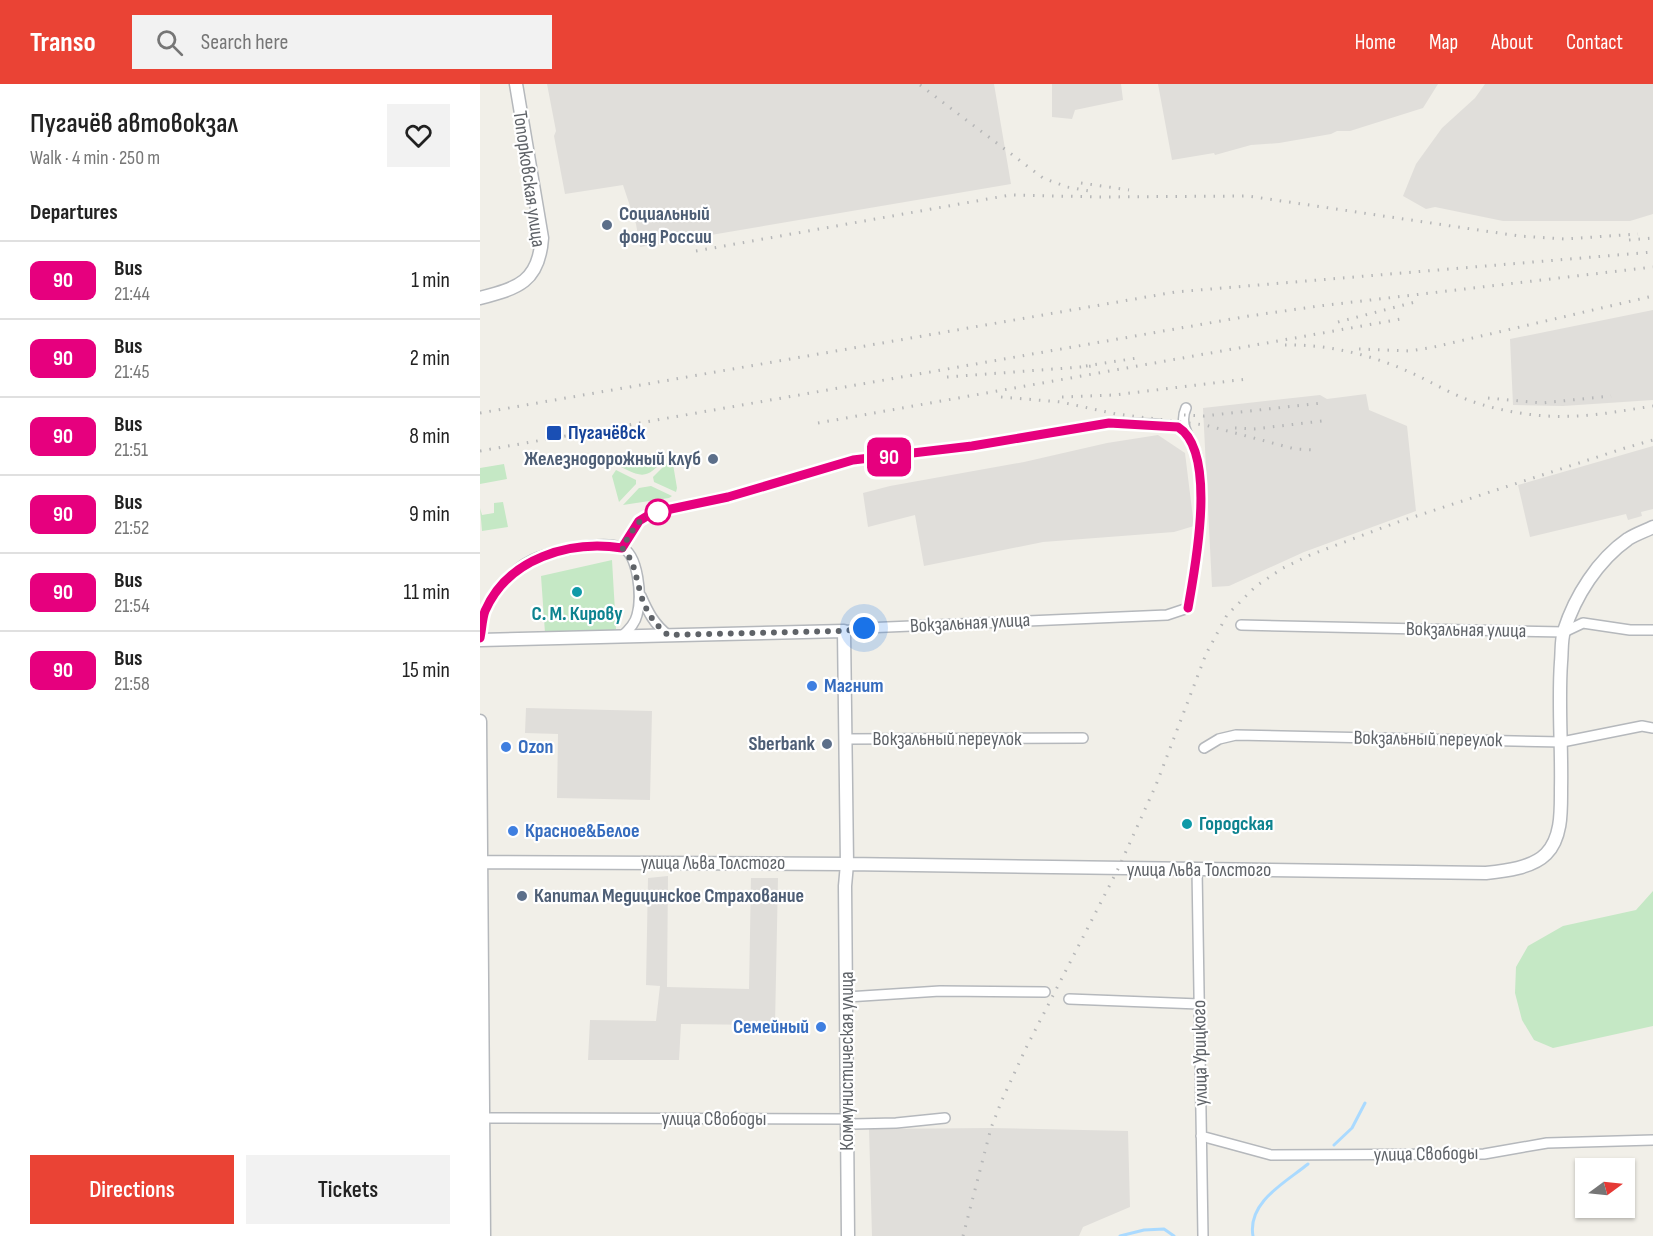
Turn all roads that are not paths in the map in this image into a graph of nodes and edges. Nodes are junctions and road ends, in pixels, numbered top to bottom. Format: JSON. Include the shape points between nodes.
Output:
{"nodes":[{"id":1,"x":516,"y":84,"type":"edge"},
{"id":2,"x":480,"y":298,"type":"edge"},
{"id":3,"x":1185,"y":408,"type":"dead end"},
{"id":4,"x":1185,"y":432,"type":"junction"},
{"id":5,"x":1653,"y":527,"type":"edge"},
{"id":6,"x":622,"y":548,"type":"junction"},
{"id":7,"x":640,"y":593,"type":"junction"},
{"id":8,"x":1241,"y":625,"type":"dead end"},
{"id":9,"x":1653,"y":630,"type":"edge"},
{"id":10,"x":844,"y":631,"type":"junction"},
{"id":11,"x":1564,"y":632,"type":"junction"},
{"id":12,"x":674,"y":635,"type":"junction"},
{"id":13,"x":622,"y":636,"type":"junction"},
{"id":14,"x":480,"y":639,"type":"edge"},
{"id":15,"x":480,"y":721,"type":"edge"},
{"id":16,"x":1653,"y":728,"type":"edge"},
{"id":17,"x":1083,"y":738,"type":"dead end"},
{"id":18,"x":846,"y":739,"type":"junction"},
{"id":19,"x":1562,"y":742,"type":"junction"},
{"id":20,"x":1204,"y":748,"type":"dead end"},
{"id":21,"x":480,"y":862,"type":"edge"},
{"id":22,"x":848,"y":864,"type":"junction"},
{"id":23,"x":1197,"y":869,"type":"junction"},
{"id":24,"x":1045,"y":992,"type":"dead end"},
{"id":25,"x":847,"y":997,"type":"junction"},
{"id":26,"x":1070,"y":999,"type":"dead end"},
{"id":27,"x":1199,"y":1004,"type":"junction"},
{"id":28,"x":482,"y":1118,"type":"edge"},
{"id":29,"x":945,"y":1118,"type":"dead end"},
{"id":30,"x":848,"y":1119,"type":"junction"},
{"id":31,"x":1201,"y":1136,"type":"junction"},
{"id":32,"x":1653,"y":1140,"type":"edge"},
{"id":33,"x":484,"y":1236,"type":"edge"},
{"id":34,"x":848,"y":1236,"type":"edge"},
{"id":35,"x":1203,"y":1236,"type":"edge"}],
"edges":[{"from":1,"to":2,"type":"street","name":"Топорковская улица","via":[[542,238],[541,253],[533,273],[524,281]]},
{"from":3,"to":4,"type":"street"},
{"from":4,"to":6,"type":"street","via":[[1178,427],[1154,424],[1109,423],[972,446],[853,460],[728,497],[652,513],[639,521]]},
{"from":4,"to":10,"type":"street","name":"Вокзальная улица","via":[[1198,461],[1201,519],[1188,608],[1167,615]]},
{"from":5,"to":11,"type":"street","name":"улица Льва Толстого","via":[[1629,538],[1611,554],[1581,591]]},
{"from":6,"to":7,"type":"street","via":[[630,555]]},
{"from":6,"to":14,"type":"street","via":[[585,546],[538,557],[516,570],[496,592],[485,612]]},
{"from":7,"to":12,"type":"street","via":[[657,627]]},
{"from":7,"to":13,"type":"street","via":[[637,616]]},
{"from":8,"to":11,"type":"street","name":"Вокзальная улица"},
{"from":9,"to":11,"type":"street","name":"Вокзальная улица","via":[[1583,623]]},
{"from":10,"to":12,"type":"street","name":"Вокзальная улица"},
{"from":10,"to":18,"type":"street"},
{"from":11,"to":19,"type":"street","name":"улица Льва Толстого","via":[[1560,680]]},
{"from":12,"to":13,"type":"street","name":"Вокзальная улица"},
{"from":13,"to":14,"type":"street","name":"Вокзальная улица"},
{"from":15,"to":21,"type":"street"},
{"from":16,"to":19,"type":"street","name":"Вокзальный переулок","via":[[1642,726]]},
{"from":17,"to":18,"type":"street","name":"Вокзальный переулок"},
{"from":18,"to":22,"type":"street","name":"Коммунистическая улица"},
{"from":19,"to":20,"type":"street","name":"Вокзальный переулок","via":[[1236,735]]},
{"from":19,"to":23,"type":"street","name":"улица Льва Толстого","via":[[1559,828],[1546,854],[1534,862],[1486,873]]},
{"from":21,"to":22,"type":"street","name":"улица Льва Толстого"},
{"from":21,"to":28,"type":"street"},
{"from":22,"to":23,"type":"street","name":"улица Льва Толстого"},
{"from":22,"to":25,"type":"street","name":"Коммунистическая улица"},
{"from":23,"to":27,"type":"street","name":"улица Урицкого"},
{"from":24,"to":25,"type":"street","via":[[940,991]]},
{"from":25,"to":30,"type":"street","name":"Коммунистическая улица"},
{"from":26,"to":27,"type":"street"},
{"from":27,"to":31,"type":"street","name":"улица Урицкого"},
{"from":28,"to":30,"type":"street","name":"улица Свободы"},
{"from":28,"to":33,"type":"street"},
{"from":29,"to":30,"type":"street","name":"улица Свободы","via":[[853,1124]]},
{"from":30,"to":34,"type":"street","name":"Коммунистическая улица"},
{"from":31,"to":32,"type":"street","name":"улица Свободы","via":[[1271,1155],[1484,1154],[1547,1143]]},
{"from":31,"to":35,"type":"street","name":"улица Урицкого"}]}
